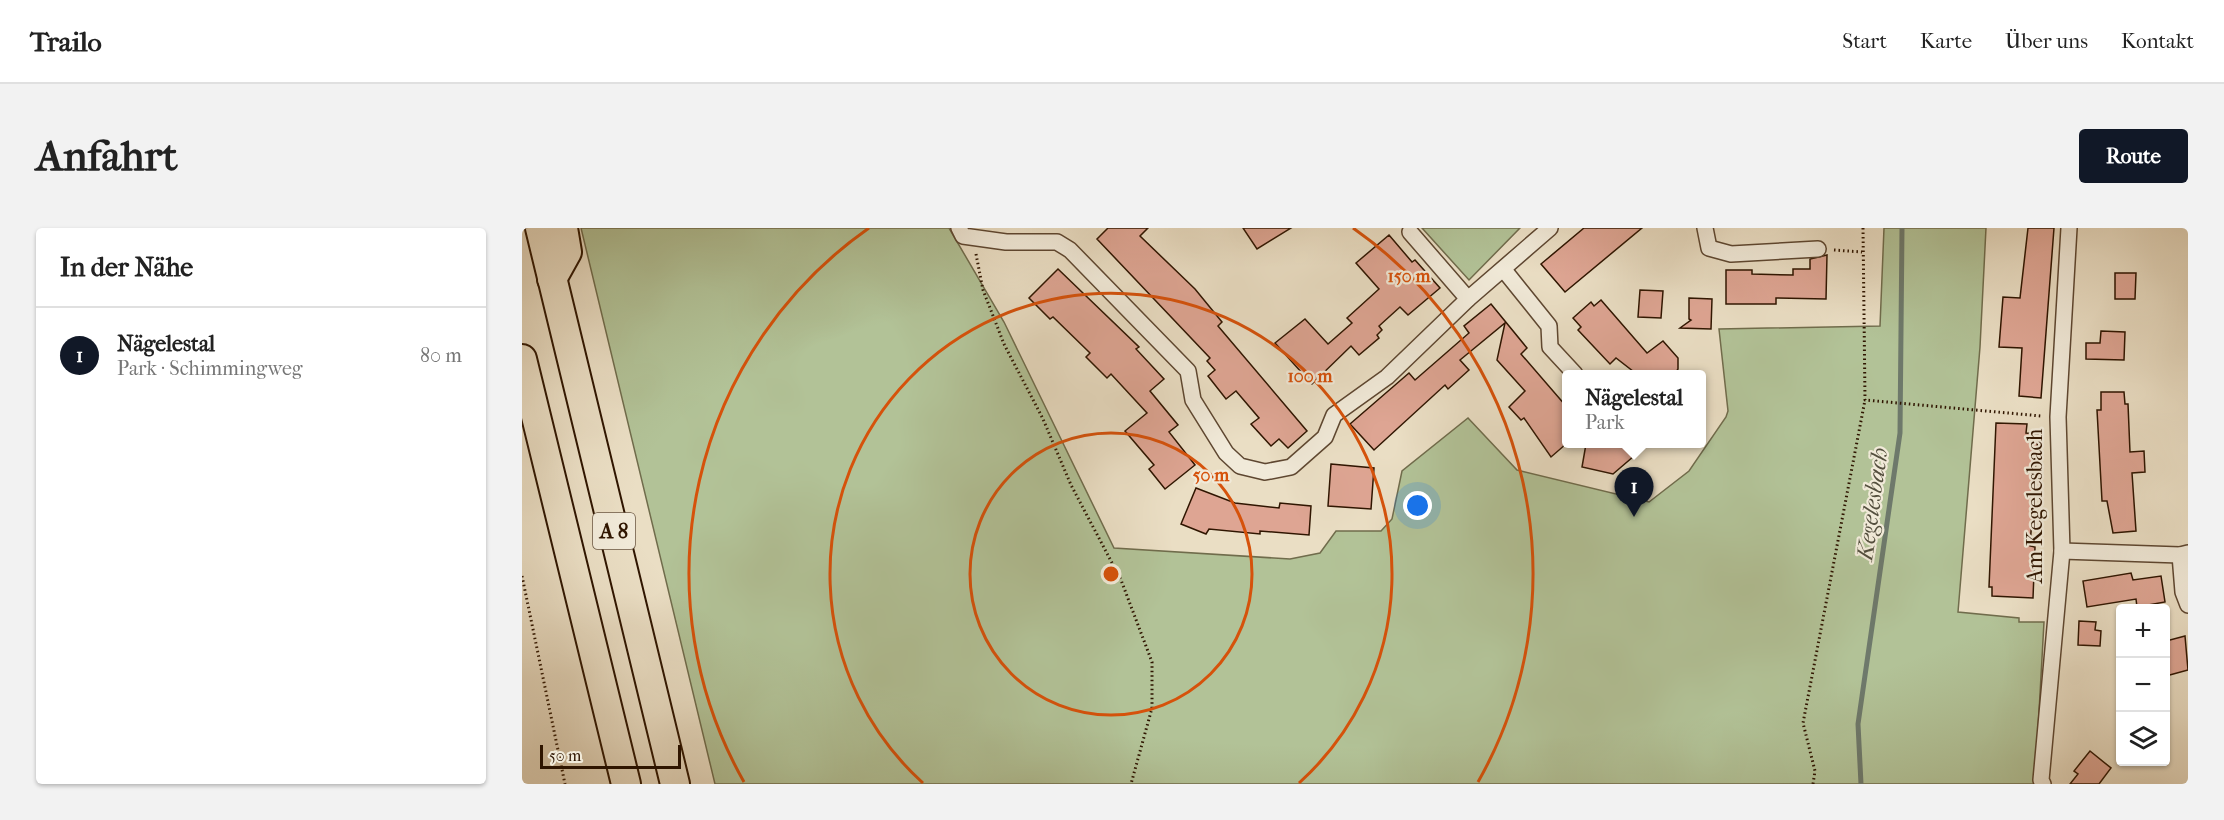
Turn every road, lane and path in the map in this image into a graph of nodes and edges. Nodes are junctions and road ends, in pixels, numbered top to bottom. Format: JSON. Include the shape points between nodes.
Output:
{"nodes":[{"id":1,"x":540,"y":228,"type":"edge"},
{"id":2,"x":563,"y":228,"type":"edge"},
{"id":3,"x":959,"y":228,"type":"edge"},
{"id":4,"x":1550,"y":228,"type":"edge"},
{"id":5,"x":1705,"y":228,"type":"edge"},
{"id":6,"x":1863,"y":228,"type":"edge"},
{"id":7,"x":2069,"y":228,"type":"edge"},
{"id":8,"x":1410,"y":232,"type":"dead end"},
{"id":9,"x":973,"y":235,"type":"junction"},
{"id":10,"x":1818,"y":249,"type":"joint"},
{"id":11,"x":1862,"y":252,"type":"junction"},
{"id":12,"x":1504,"y":270,"type":"junction"},
{"id":13,"x":552,"y":279,"type":"junction"},
{"id":14,"x":1468,"y":299,"type":"junction"},
{"id":15,"x":522,"y":359,"type":"edge"},
{"id":16,"x":1571,"y":370,"type":"edge"},
{"id":17,"x":1865,"y":400,"type":"junction"},
{"id":18,"x":2058,"y":417,"type":"junction"},
{"id":19,"x":2062,"y":551,"type":"junction"},
{"id":20,"x":2184,"y":554,"type":"edge"},
{"id":21,"x":522,"y":576,"type":"edge"},
{"id":22,"x":2188,"y":604,"type":"edge"},
{"id":23,"x":565,"y":784,"type":"edge"},
{"id":24,"x":626,"y":784,"type":"edge"},
{"id":25,"x":675,"y":784,"type":"edge"},
{"id":26,"x":1131,"y":784,"type":"edge"},
{"id":27,"x":1813,"y":784,"type":"edge"},
{"id":28,"x":2043,"y":784,"type":"edge"}],
"edges":[{"from":1,"to":13,"type":"highway","number":"A 8"},
{"from":2,"to":13,"type":"highway","via":[[567,252]]},
{"from":3,"to":9,"type":"street","via":[[963,236]]},
{"from":4,"to":12,"type":"street"},
{"from":5,"to":10,"type":"street","via":[[1709,248],[1731,254]]},
{"from":6,"to":11,"type":"path"},
{"from":7,"to":18,"type":"street","name":"Am Kegelesbach"},
{"from":8,"to":14,"type":"street"},
{"from":9,"to":14,"type":"street","via":[[1006,242],[1056,242],[1070,250],[1188,371],[1193,400],[1213,435],[1240,466],[1252,471],[1291,467],[1325,437],[1334,415],[1387,377]]},
{"from":9,"to":26,"type":"path","via":[[983,290],[1004,344],[1121,580],[1152,662],[1152,708]]},
{"from":10,"to":11,"type":"path"},
{"from":11,"to":17,"type":"path"},
{"from":12,"to":14,"type":"street"},
{"from":12,"to":16,"type":"street","via":[[1549,326],[1550,347]]},
{"from":13,"to":25,"type":"highway","number":"A 8"},
{"from":15,"to":24,"type":"highway","number":"A 8"},
{"from":17,"to":18,"type":"path"},
{"from":17,"to":27,"type":"path","via":[[1803,723],[1815,771]]},
{"from":18,"to":19,"type":"street","name":"Am Kegelesbach"},
{"from":19,"to":20,"type":"street"},
{"from":19,"to":28,"type":"street","name":"Am Kegelesbach"},
{"from":20,"to":22,"type":"street","via":[[2182,592]]},
{"from":21,"to":23,"type":"path"}]}
